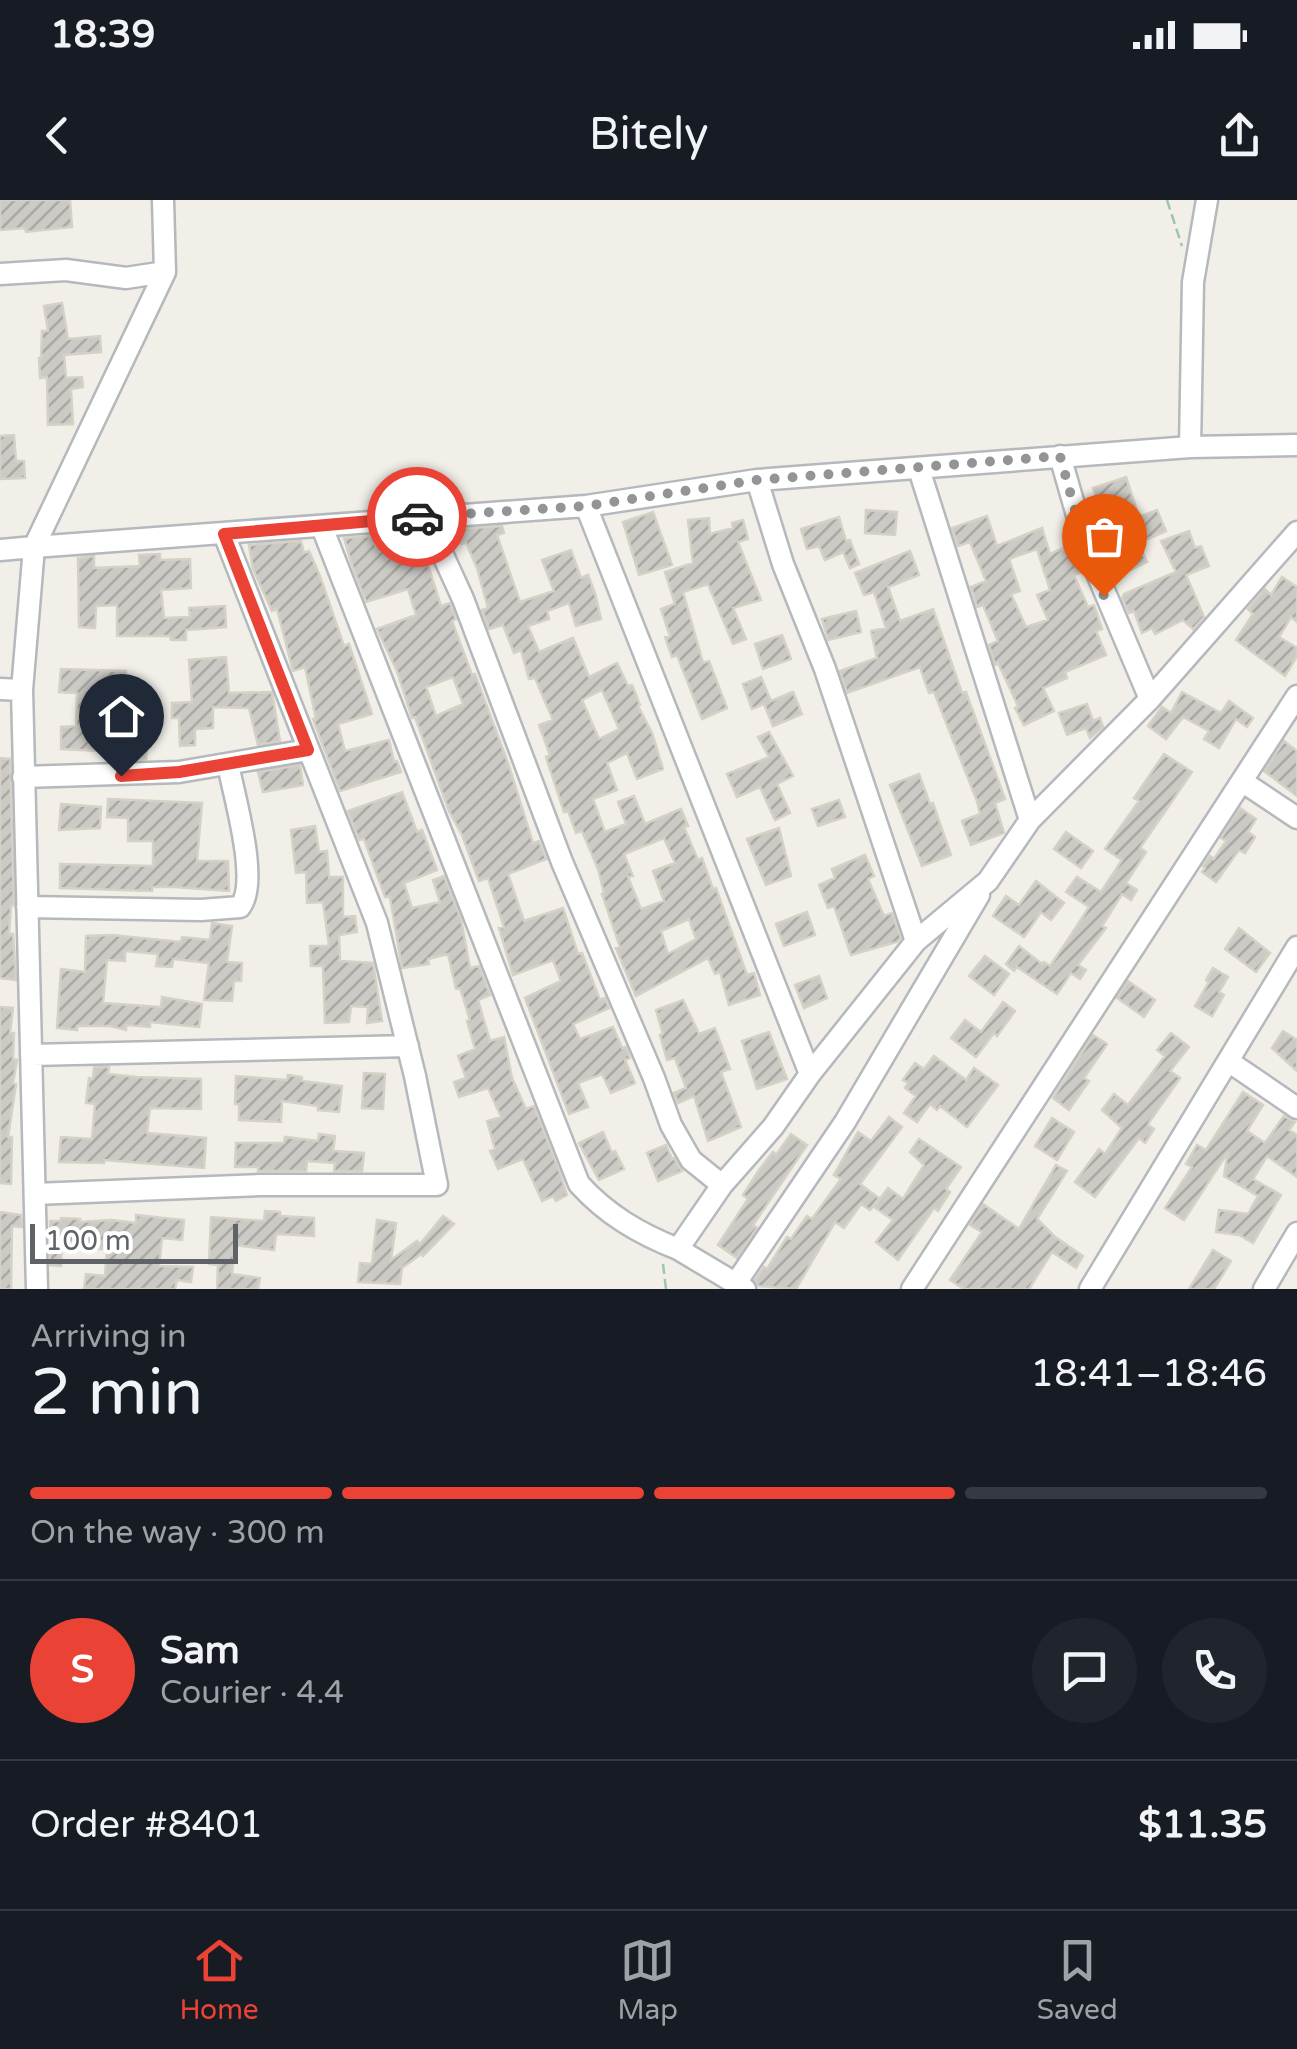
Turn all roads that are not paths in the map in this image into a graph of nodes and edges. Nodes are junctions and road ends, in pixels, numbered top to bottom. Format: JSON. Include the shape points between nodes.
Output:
{"nodes":[{"id":1,"x":163,"y":200,"type":"edge"},
{"id":2,"x":1208,"y":200,"type":"edge"},
{"id":3,"x":166,"y":272,"type":"junction"},
{"id":4,"x":0,"y":274,"type":"edge"},
{"id":5,"x":1297,"y":445,"type":"edge"},
{"id":6,"x":1190,"y":447,"type":"junction"},
{"id":7,"x":1060,"y":456,"type":"junction"},
{"id":8,"x":918,"y":469,"type":"junction"},
{"id":9,"x":757,"y":480,"type":"junction"},
{"id":10,"x":586,"y":506,"type":"junction"},
{"id":11,"x":425,"y":516,"type":"junction"},
{"id":12,"x":322,"y":528,"type":"junction"},
{"id":13,"x":1297,"y":532,"type":"edge"},
{"id":14,"x":224,"y":534,"type":"junction"},
{"id":15,"x":34,"y":547,"type":"junction"},
{"id":16,"x":0,"y":550,"type":"edge"},
{"id":17,"x":0,"y":689,"type":"edge"},
{"id":18,"x":22,"y":690,"type":"junction"},
{"id":19,"x":1297,"y":696,"type":"edge"},
{"id":20,"x":1150,"y":698,"type":"junction"},
{"id":21,"x":308,"y":750,"type":"junction"},
{"id":22,"x":228,"y":764,"type":"junction"},
{"id":23,"x":23,"y":777,"type":"junction"},
{"id":24,"x":1243,"y":782,"type":"junction"},
{"id":25,"x":1297,"y":818,"type":"edge"},
{"id":26,"x":1030,"y":820,"type":"junction"},
{"id":27,"x":988,"y":880,"type":"junction"},
{"id":28,"x":27,"y":907,"type":"junction"},
{"id":29,"x":916,"y":942,"type":"junction"},
{"id":30,"x":1297,"y":947,"type":"edge"},
{"id":31,"x":408,"y":1046,"type":"junction"},
{"id":32,"x":30,"y":1055,"type":"junction"},
{"id":33,"x":1228,"y":1061,"type":"junction"},
{"id":34,"x":810,"y":1074,"type":"junction"},
{"id":35,"x":1297,"y":1108,"type":"edge"},
{"id":36,"x":722,"y":1185,"type":"junction"},
{"id":37,"x":35,"y":1194,"type":"junction"},
{"id":38,"x":1296,"y":1238,"type":"edge"},
{"id":39,"x":670,"y":1246,"type":"junction"},
{"id":40,"x":740,"y":1286,"type":"edge"},
{"id":41,"x":37,"y":1289,"type":"edge"},
{"id":42,"x":912,"y":1289,"type":"edge"},
{"id":43,"x":1090,"y":1289,"type":"edge"},
{"id":44,"x":1264,"y":1289,"type":"edge"}],
"edges":[{"from":1,"to":3,"type":"street"},
{"from":2,"to":6,"type":"street","via":[[1194,282]]},
{"from":3,"to":4,"type":"street","via":[[126,278],[66,270]]},
{"from":3,"to":15,"type":"street"},
{"from":5,"to":6,"type":"street"},
{"from":6,"to":7,"type":"street"},
{"from":7,"to":8,"type":"street"},
{"from":7,"to":20,"type":"street","via":[[1086,550]]},
{"from":8,"to":9,"type":"street"},
{"from":8,"to":26,"type":"street"},
{"from":9,"to":10,"type":"street"},
{"from":9,"to":29,"type":"street"},
{"from":10,"to":11,"type":"street"},
{"from":10,"to":34,"type":"street"},
{"from":11,"to":12,"type":"street"},
{"from":11,"to":36,"type":"street","via":[[671,1125],[691,1160]]},
{"from":12,"to":14,"type":"street"},
{"from":12,"to":39,"type":"street","via":[[570,1164],[597,1204]]},
{"from":13,"to":20,"type":"street"},
{"from":14,"to":15,"type":"street"},
{"from":14,"to":21,"type":"street"},
{"from":15,"to":16,"type":"street"},
{"from":15,"to":18,"type":"street"},
{"from":17,"to":18,"type":"street"},
{"from":18,"to":23,"type":"street"},
{"from":19,"to":24,"type":"street"},
{"from":20,"to":26,"type":"street"},
{"from":21,"to":22,"type":"street"},
{"from":21,"to":31,"type":"street","via":[[377,924]]},
{"from":22,"to":23,"type":"street","via":[[121,776]]},
{"from":22,"to":28,"type":"street","via":[[249,868],[240,906]]},
{"from":23,"to":28,"type":"street"},
{"from":24,"to":25,"type":"street"},
{"from":24,"to":42,"type":"street"},
{"from":26,"to":27,"type":"street"},
{"from":27,"to":29,"type":"street"},
{"from":27,"to":40,"type":"street"},
{"from":28,"to":32,"type":"street"},
{"from":29,"to":34,"type":"street"},
{"from":30,"to":33,"type":"street"},
{"from":31,"to":32,"type":"street"},
{"from":31,"to":37,"type":"street","via":[[437,1185]]},
{"from":32,"to":37,"type":"street"},
{"from":33,"to":35,"type":"street"},
{"from":33,"to":43,"type":"street"},
{"from":34,"to":36,"type":"street"},
{"from":36,"to":39,"type":"street"},
{"from":37,"to":41,"type":"street"},
{"from":38,"to":44,"type":"street"},
{"from":39,"to":40,"type":"street"}]}
